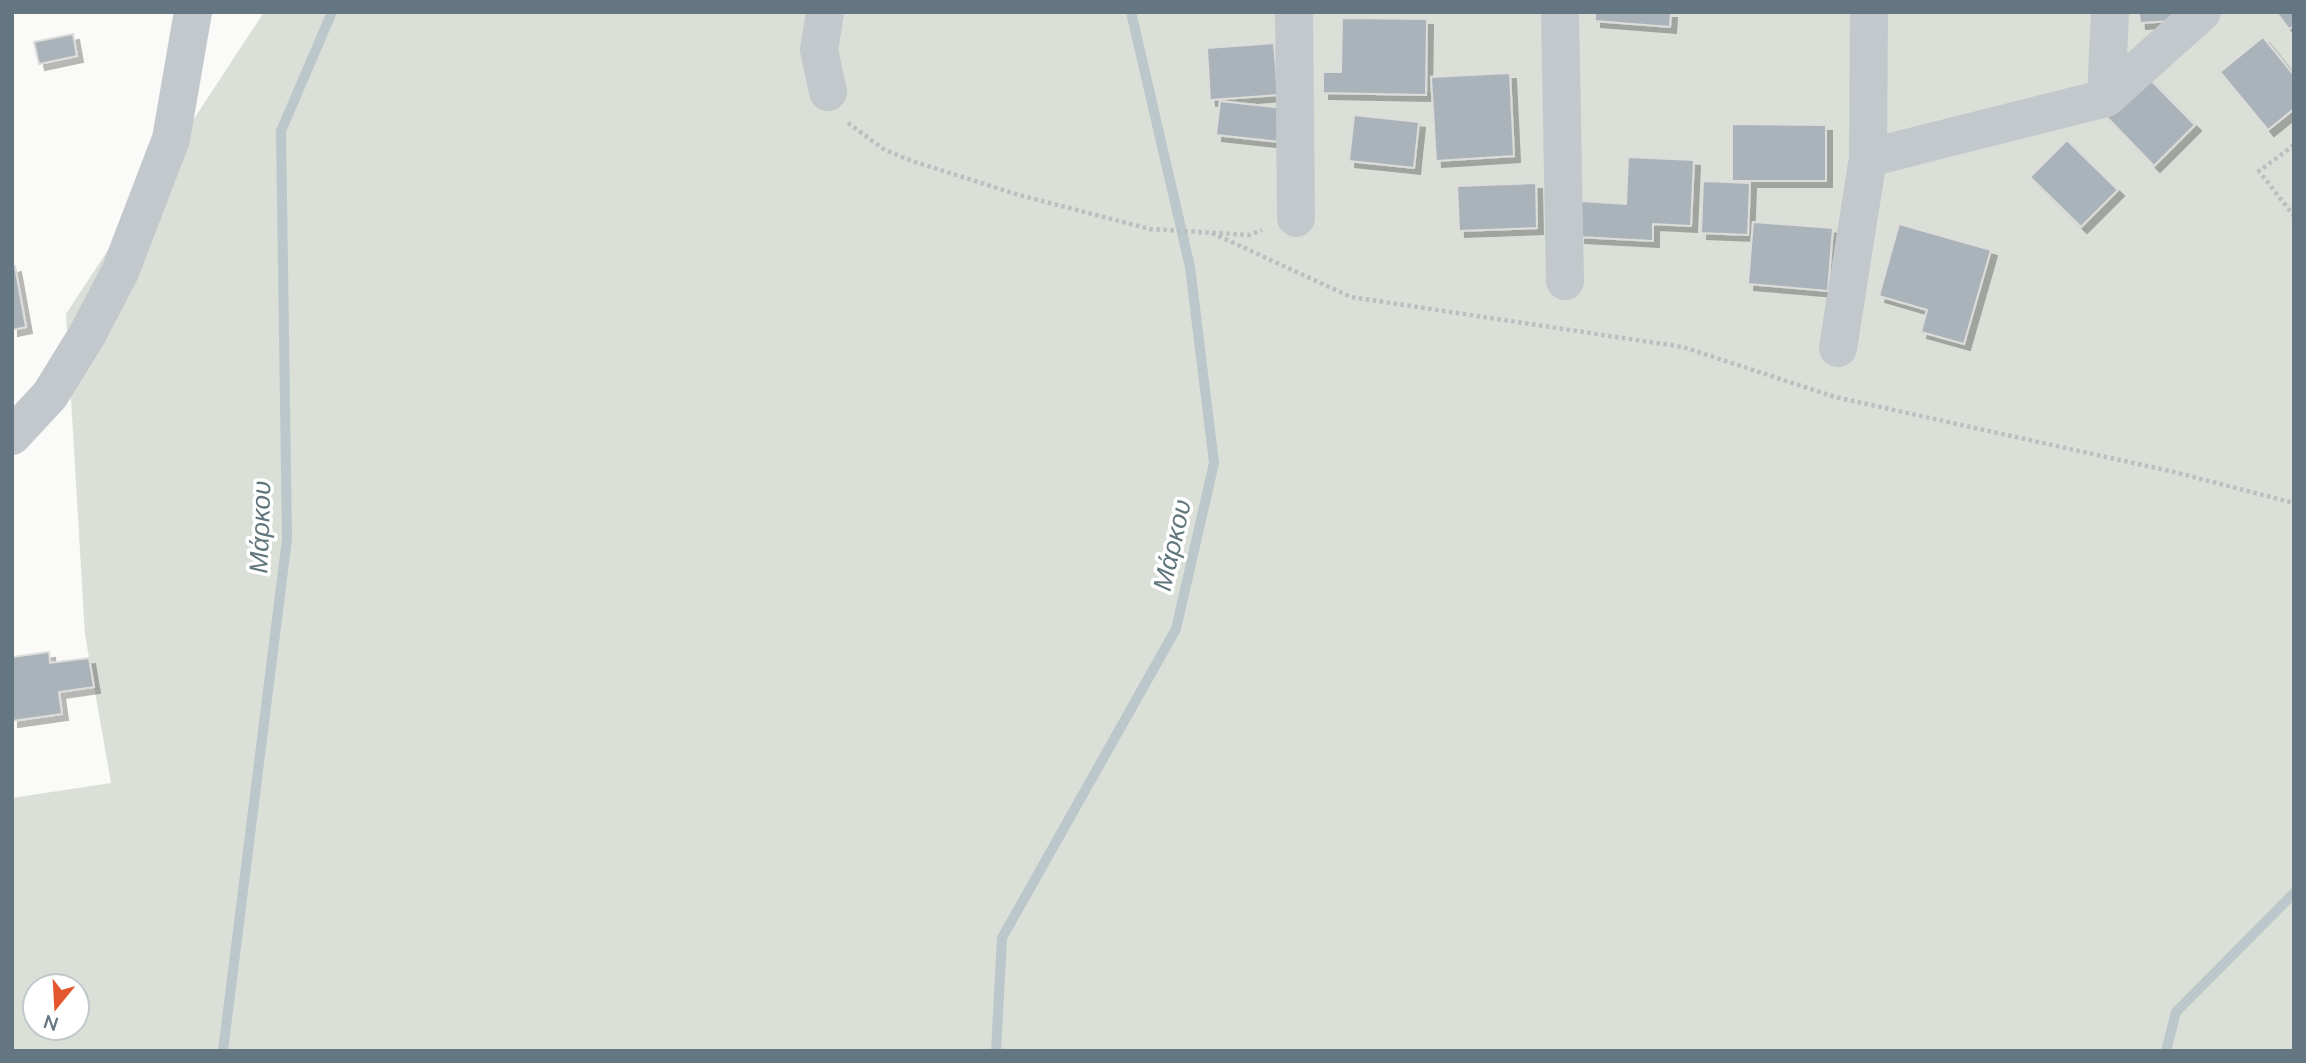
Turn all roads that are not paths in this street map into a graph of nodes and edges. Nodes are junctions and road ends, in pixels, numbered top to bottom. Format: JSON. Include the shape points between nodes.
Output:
{"nodes":[{"id":1,"x":193,"y":12,"type":"edge"},
{"id":2,"x":825,"y":12,"type":"edge"},
{"id":3,"x":1294,"y":12,"type":"edge"},
{"id":4,"x":1560,"y":12,"type":"edge"},
{"id":5,"x":1869,"y":12,"type":"edge"},
{"id":6,"x":2109,"y":12,"type":"edge"},
{"id":7,"x":2202,"y":12,"type":"edge"},
{"id":8,"x":828,"y":92,"type":"road end"},
{"id":9,"x":2106,"y":98,"type":"junction"},
{"id":10,"x":1868,"y":158,"type":"junction"},
{"id":11,"x":1296,"y":218,"type":"road end"},
{"id":12,"x":1565,"y":281,"type":"dead end"},
{"id":13,"x":1838,"y":348,"type":"dead end"},
{"id":14,"x":12,"y":436,"type":"edge"}],
"edges":[{"from":1,"to":14,"type":"street","via":[[171,139],[120,272],[50,395]]},
{"from":2,"to":8,"type":"street","via":[[819,50]]},
{"from":3,"to":11,"type":"street"},
{"from":4,"to":12,"type":"street"},
{"from":5,"to":10,"type":"street"},
{"from":6,"to":9,"type":"street"},
{"from":7,"to":9,"type":"street"},
{"from":9,"to":10,"type":"street"},
{"from":10,"to":13,"type":"street"}]}
